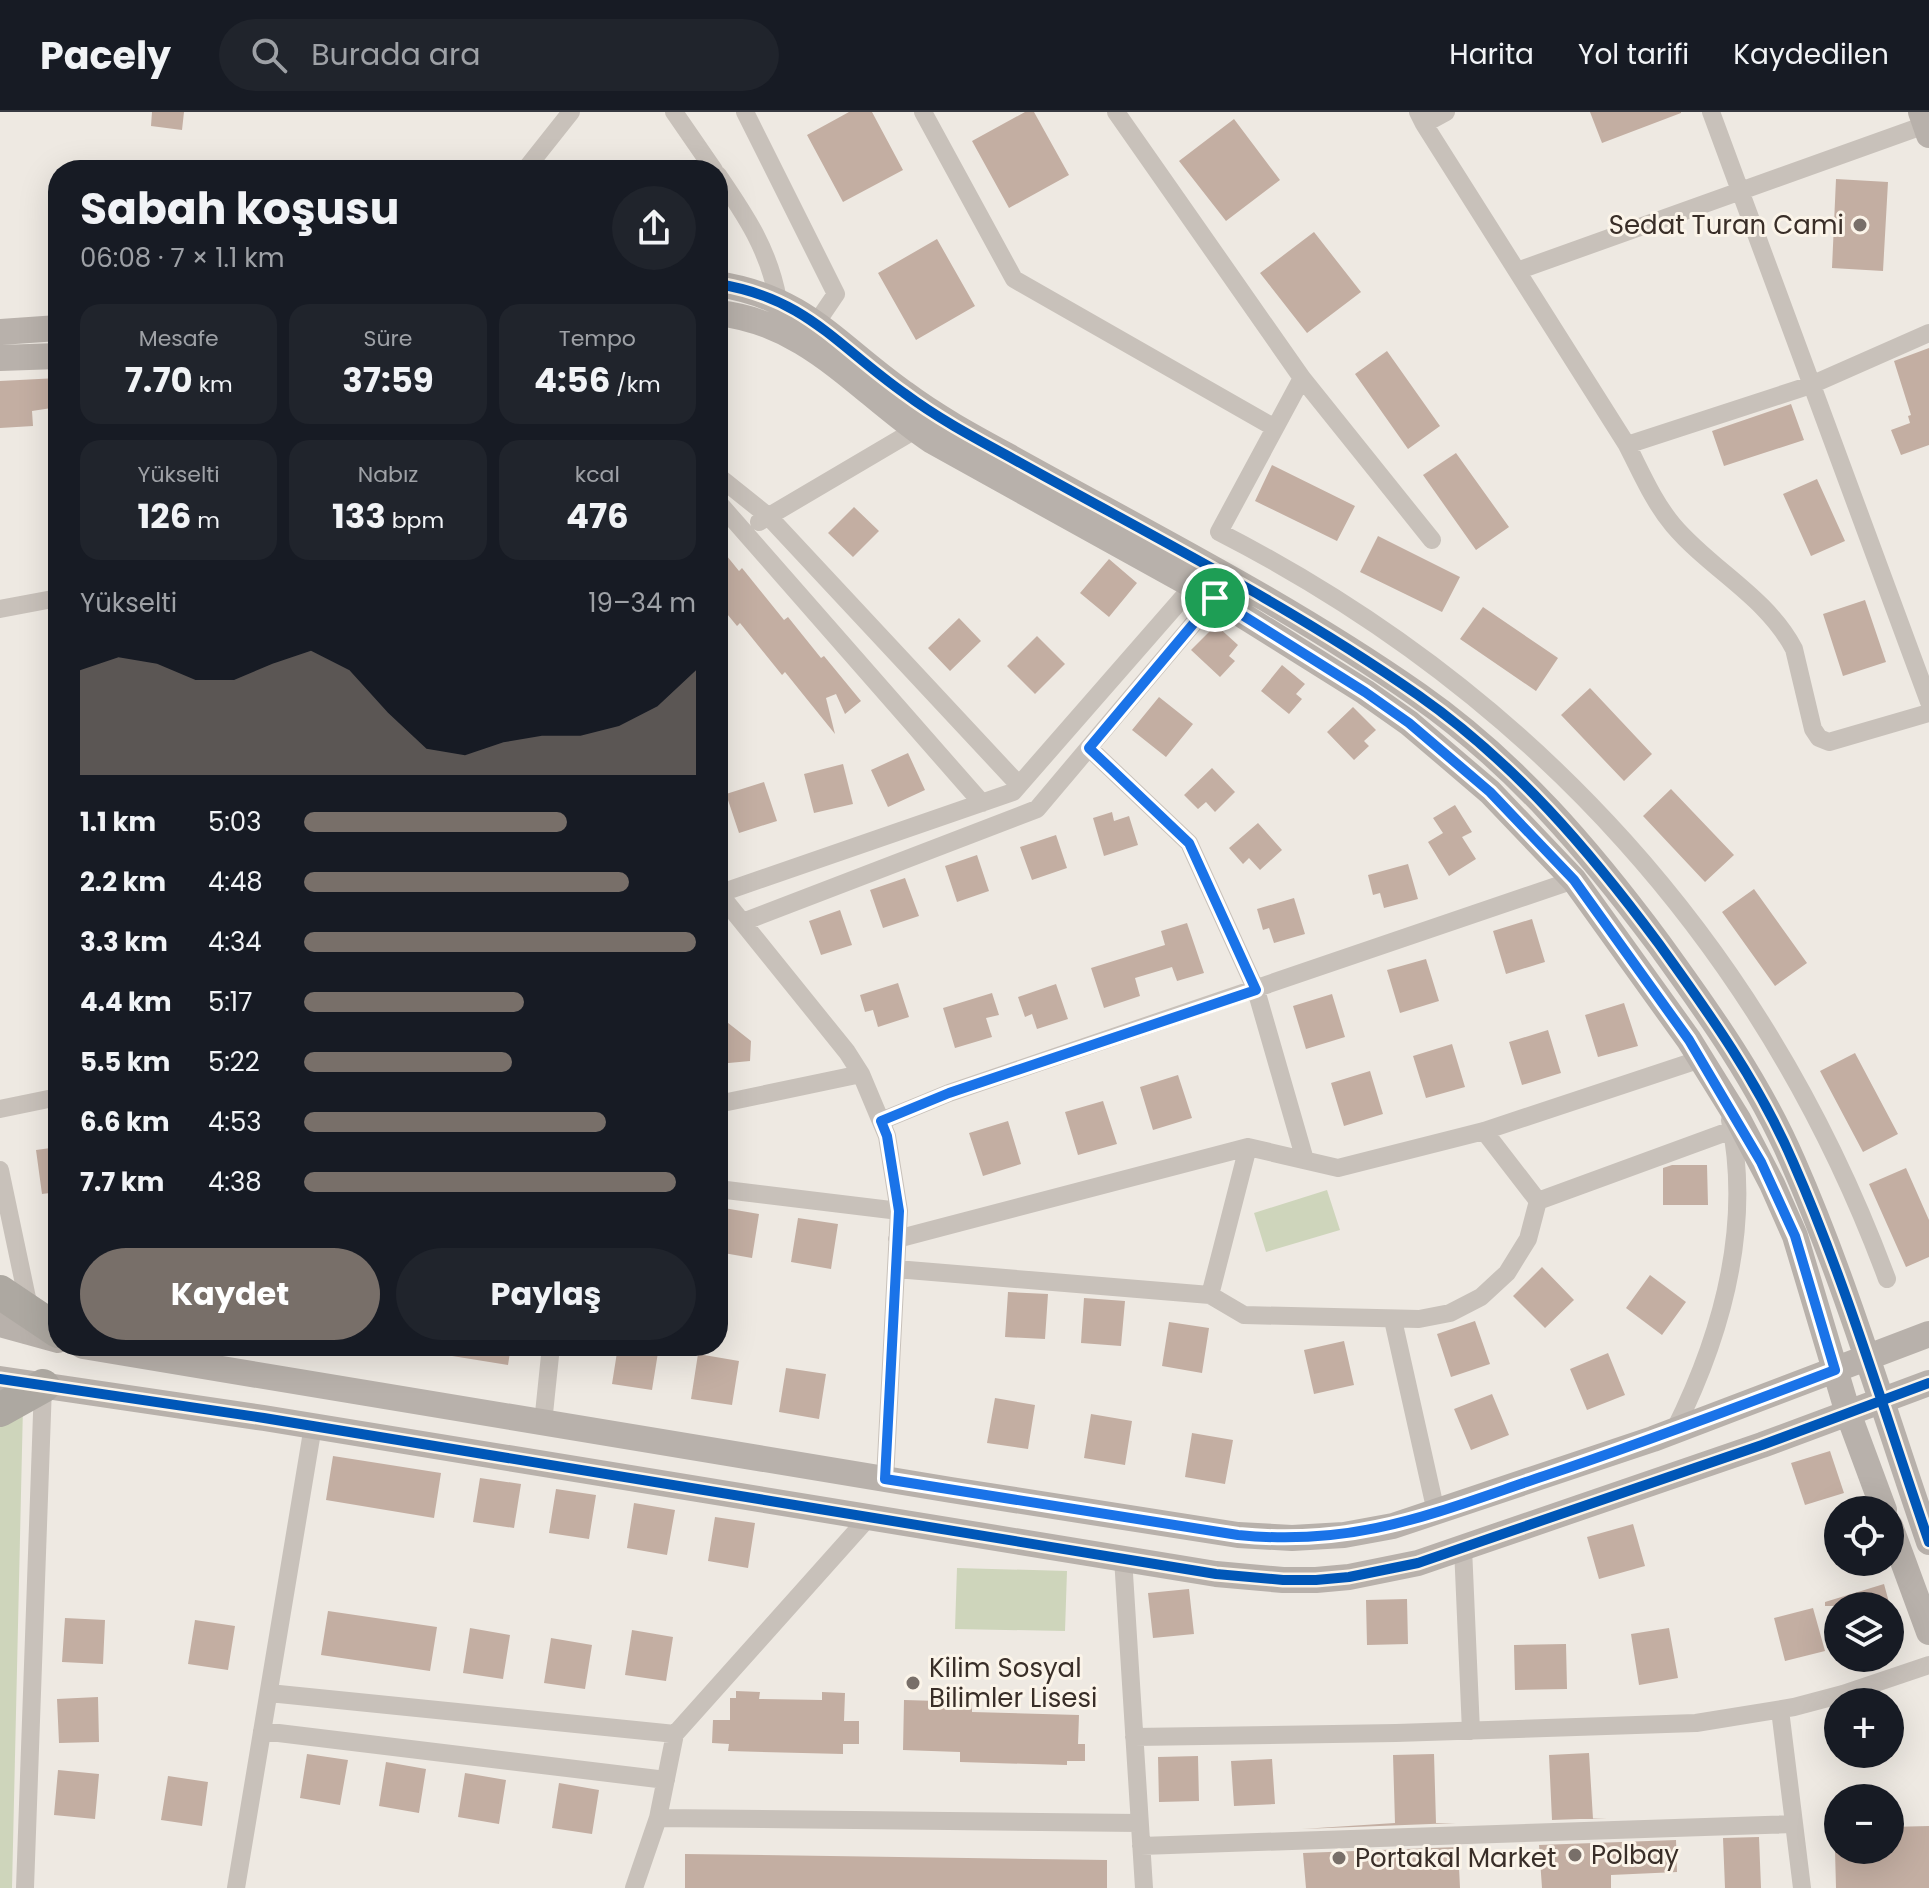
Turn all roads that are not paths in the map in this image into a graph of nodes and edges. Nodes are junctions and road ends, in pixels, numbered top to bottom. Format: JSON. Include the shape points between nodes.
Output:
{"nodes":[{"id":1,"x":571,"y":112,"type":"edge"},
{"id":2,"x":674,"y":112,"type":"edge"},
{"id":3,"x":745,"y":112,"type":"edge"},
{"id":4,"x":923,"y":112,"type":"edge"},
{"id":5,"x":1116,"y":112,"type":"edge"},
{"id":6,"x":1446,"y":112,"type":"edge"},
{"id":7,"x":1711,"y":112,"type":"edge"},
{"id":8,"x":1421,"y":118,"type":"edge"},
{"id":9,"x":1925,"y":124,"type":"edge"},
{"id":10,"x":533,"y":160,"type":"edge"},
{"id":11,"x":707,"y":160,"type":"edge"},
{"id":12,"x":728,"y":189,"type":"edge"},
{"id":13,"x":1739,"y":190,"type":"junction"},
{"id":14,"x":1517,"y":271,"type":"junction"},
{"id":15,"x":728,"y":287,"type":"edge"},
{"id":16,"x":778,"y":300,"type":"junction"},
{"id":17,"x":728,"y":315,"type":"edge"},
{"id":18,"x":817,"y":322,"type":"junction"},
{"id":19,"x":48,"y":329,"type":"edge"},
{"id":20,"x":0,"y":332,"type":"edge"},
{"id":21,"x":1929,"y":333,"type":"edge"},
{"id":22,"x":48,"y":356,"type":"edge"},
{"id":23,"x":0,"y":358,"type":"edge"},
{"id":24,"x":1302,"y":378,"type":"junction"},
{"id":25,"x":1811,"y":385,"type":"junction"},
{"id":26,"x":1275,"y":428,"type":"junction"},
{"id":27,"x":915,"y":430,"type":"junction"},
{"id":28,"x":1627,"y":445,"type":"junction"},
{"id":29,"x":728,"y":484,"type":"edge"},
{"id":30,"x":728,"y":514,"type":"edge"},
{"id":31,"x":768,"y":516,"type":"junction"},
{"id":32,"x":743,"y":531,"type":"junction"},
{"id":33,"x":1219,"y":532,"type":"junction"},
{"id":34,"x":1432,"y":540,"type":"dead end"},
{"id":35,"x":1202,"y":582,"type":"junction"},
{"id":36,"x":48,"y":600,"type":"edge"},
{"id":37,"x":0,"y":609,"type":"edge"},
{"id":38,"x":1929,"y":702,"type":"edge"},
{"id":39,"x":1929,"y":713,"type":"edge"},
{"id":40,"x":1089,"y":748,"type":"junction"},
{"id":41,"x":1019,"y":785,"type":"junction"},
{"id":42,"x":982,"y":803,"type":"junction"},
{"id":43,"x":1574,"y":880,"type":"junction"},
{"id":44,"x":728,"y":890,"type":"edge"},
{"id":45,"x":728,"y":905,"type":"edge"},
{"id":46,"x":743,"y":922,"type":"junction"},
{"id":47,"x":1256,"y":990,"type":"junction"},
{"id":48,"x":1701,"y":1059,"type":"junction"},
{"id":49,"x":861,"y":1074,"type":"junction"},
{"id":50,"x":48,"y":1099,"type":"edge"},
{"id":51,"x":1726,"y":1099,"type":"junction"},
{"id":52,"x":728,"y":1102,"type":"edge"},
{"id":53,"x":0,"y":1109,"type":"edge"},
{"id":54,"x":881,"y":1121,"type":"junction"},
{"id":55,"x":1732,"y":1130,"type":"junction"},
{"id":56,"x":1484,"y":1131,"type":"junction"},
{"id":57,"x":1248,"y":1147,"type":"junction"},
{"id":58,"x":1305,"y":1160,"type":"junction"},
{"id":59,"x":0,"y":1170,"type":"edge"},
{"id":60,"x":728,"y":1190,"type":"edge"},
{"id":61,"x":1538,"y":1201,"type":"junction"},
{"id":62,"x":899,"y":1211,"type":"junction"},
{"id":63,"x":897,"y":1239,"type":"junction"},
{"id":64,"x":896,"y":1269,"type":"junction"},
{"id":65,"x":1887,"y":1279,"type":"dead end"},
{"id":66,"x":0,"y":1292,"type":"edge"},
{"id":67,"x":1210,"y":1295,"type":"junction"},
{"id":68,"x":1393,"y":1320,"type":"junction"},
{"id":69,"x":29,"y":1322,"type":"edge"},
{"id":70,"x":48,"y":1334,"type":"edge"},
{"id":71,"x":1929,"y":1334,"type":"edge"},
{"id":72,"x":143,"y":1356,"type":"edge"},
{"id":73,"x":550,"y":1356,"type":"edge"},
{"id":74,"x":1867,"y":1358,"type":"junction"},
{"id":75,"x":1835,"y":1370,"type":"junction"},
{"id":76,"x":0,"y":1379,"type":"edge"},
{"id":77,"x":1929,"y":1383,"type":"edge"},
{"id":78,"x":43,"y":1386,"type":"junction"},
{"id":79,"x":1881,"y":1401,"type":"junction"},
{"id":80,"x":0,"y":1410,"type":"edge"},
{"id":81,"x":1848,"y":1413,"type":"junction"},
{"id":82,"x":543,"y":1423,"type":"junction"},
{"id":83,"x":313,"y":1426,"type":"junction"},
{"id":84,"x":1674,"y":1431,"type":"junction"},
{"id":85,"x":885,"y":1479,"type":"junction"},
{"id":86,"x":1879,"y":1496,"type":"edge"},
{"id":87,"x":1436,"y":1512,"type":"junction"},
{"id":88,"x":869,"y":1517,"type":"junction"},
{"id":89,"x":1929,"y":1542,"type":"edge"},
{"id":90,"x":1463,"y":1548,"type":"junction"},
{"id":91,"x":1123,"y":1558,"type":"junction"},
{"id":92,"x":1904,"y":1564,"type":"edge"},
{"id":93,"x":1929,"y":1632,"type":"edge"},
{"id":94,"x":1929,"y":1665,"type":"edge"},
{"id":95,"x":269,"y":1693,"type":"junction"},
{"id":96,"x":1780,"y":1710,"type":"junction"},
{"id":97,"x":262,"y":1731,"type":"junction"},
{"id":98,"x":1471,"y":1731,"type":"junction"},
{"id":99,"x":675,"y":1734,"type":"junction"},
{"id":100,"x":1134,"y":1737,"type":"junction"},
{"id":101,"x":666,"y":1780,"type":"junction"},
{"id":102,"x":658,"y":1818,"type":"junction"},
{"id":103,"x":1139,"y":1823,"type":"junction"},
{"id":104,"x":1794,"y":1824,"type":"junction"},
{"id":105,"x":1141,"y":1846,"type":"junction"},
{"id":106,"x":25,"y":1888,"type":"edge"},
{"id":107,"x":236,"y":1888,"type":"edge"},
{"id":108,"x":634,"y":1888,"type":"edge"},
{"id":109,"x":1144,"y":1888,"type":"edge"},
{"id":110,"x":1802,"y":1888,"type":"edge"}],
"edges":[{"from":1,"to":10,"type":"street"},
{"from":2,"to":11,"type":"street"},
{"from":3,"to":18,"type":"street","via":[[836,294]]},
{"from":4,"to":26,"type":"street","via":[[1014,279]]},
{"from":5,"to":24,"type":"street"},
{"from":6,"to":8,"type":"street"},
{"from":7,"to":13,"type":"street"},
{"from":8,"to":14,"type":"street"},
{"from":9,"to":13,"type":"street"},
{"from":12,"to":16,"type":"street","via":[[763,246]]},
{"from":13,"to":14,"type":"street"},
{"from":13,"to":25,"type":"street"},
{"from":14,"to":28,"type":"street"},
{"from":15,"to":16,"type":"street"},
{"from":16,"to":18,"type":"street"},
{"from":17,"to":27,"type":"street","via":[[756,319],[800,340]]},
{"from":18,"to":35,"type":"street","via":[[939,417]]},
{"from":19,"to":20,"type":"street"},
{"from":21,"to":25,"type":"street"},
{"from":22,"to":23,"type":"street"},
{"from":24,"to":26,"type":"street"},
{"from":24,"to":34,"type":"street"},
{"from":25,"to":28,"type":"street"},
{"from":25,"to":38,"type":"street"},
{"from":26,"to":33,"type":"street"},
{"from":27,"to":31,"type":"street"},
{"from":27,"to":35,"type":"street","via":[[1014,489]]},
{"from":28,"to":39,"type":"street","via":[[1673,525],[1769,612],[1787,637],[1819,738],[1829,742]]},
{"from":29,"to":31,"type":"street"},
{"from":30,"to":32,"type":"street"},
{"from":31,"to":32,"type":"street"},
{"from":31,"to":41,"type":"street"},
{"from":32,"to":42,"type":"street"},
{"from":33,"to":35,"type":"street"},
{"from":33,"to":65,"type":"street","via":[[1324,589],[1444,671],[1530,745],[1610,826],[1712,949],[1773,1038],[1830,1143]]},
{"from":35,"to":40,"type":"street"},
{"from":35,"to":41,"type":"street"},
{"from":35,"to":43,"type":"street","via":[[1409,723],[1490,792]]},
{"from":35,"to":74,"type":"street","via":[[1337,642],[1438,710],[1531,790],[1598,863],[1713,1020],[1767,1109],[1809,1201]]},
{"from":36,"to":37,"type":"street"},
{"from":40,"to":46,"type":"street","via":[[1037,809]]},
{"from":40,"to":47,"type":"street","via":[[1189,843]]},
{"from":41,"to":42,"type":"street"},
{"from":42,"to":44,"type":"street"},
{"from":43,"to":47,"type":"street"},
{"from":43,"to":48,"type":"street"},
{"from":45,"to":46,"type":"street"},
{"from":46,"to":49,"type":"street"},
{"from":47,"to":54,"type":"street","via":[[949,1093]]},
{"from":47,"to":58,"type":"street"},
{"from":48,"to":51,"type":"street"},
{"from":48,"to":56,"type":"street"},
{"from":49,"to":52,"type":"street"},
{"from":49,"to":54,"type":"street"},
{"from":50,"to":53,"type":"street"},
{"from":51,"to":55,"type":"street"},
{"from":51,"to":75,"type":"street","via":[[1783,1206]]},
{"from":54,"to":62,"type":"street"},
{"from":55,"to":61,"type":"street"},
{"from":55,"to":84,"type":"street","via":[[1737,1193],[1730,1272],[1710,1347]]},
{"from":56,"to":58,"type":"street","via":[[1338,1168]]},
{"from":56,"to":61,"type":"street"},
{"from":57,"to":58,"type":"street"},
{"from":57,"to":63,"type":"street"},
{"from":57,"to":67,"type":"street"},
{"from":59,"to":69,"type":"street"},
{"from":60,"to":62,"type":"street"},
{"from":61,"to":68,"type":"street","via":[[1519,1257],[1495,1286],[1450,1313]]},
{"from":62,"to":63,"type":"street"},
{"from":63,"to":64,"type":"street"},
{"from":64,"to":67,"type":"street"},
{"from":64,"to":85,"type":"street"},
{"from":66,"to":69,"type":"highway"},
{"from":67,"to":68,"type":"street","via":[[1244,1315]]},
{"from":68,"to":87,"type":"street"},
{"from":69,"to":70,"type":"street"},
{"from":71,"to":74,"type":"street"},
{"from":72,"to":82,"type":"street"},
{"from":73,"to":82,"type":"street"},
{"from":74,"to":75,"type":"street"},
{"from":74,"to":79,"type":"street"},
{"from":75,"to":81,"type":"street"},
{"from":75,"to":84,"type":"street"},
{"from":76,"to":78,"type":"street"},
{"from":77,"to":79,"type":"street"},
{"from":78,"to":80,"type":"highway"},
{"from":78,"to":83,"type":"street"},
{"from":78,"to":106,"type":"street"},
{"from":79,"to":81,"type":"street"},
{"from":79,"to":89,"type":"street"},
{"from":81,"to":86,"type":"street"},
{"from":81,"to":90,"type":"street"},
{"from":82,"to":85,"type":"street"},
{"from":83,"to":88,"type":"street"},
{"from":83,"to":95,"type":"street"},
{"from":84,"to":87,"type":"street"},
{"from":85,"to":87,"type":"street","via":[[1265,1537],[1369,1532]]},
{"from":88,"to":91,"type":"street"},
{"from":88,"to":99,"type":"street"},
{"from":90,"to":91,"type":"street","via":[[1384,1571],[1316,1580],[1249,1578]]},
{"from":90,"to":98,"type":"street"},
{"from":91,"to":100,"type":"street"},
{"from":92,"to":93,"type":"street"},
{"from":94,"to":96,"type":"street"},
{"from":95,"to":97,"type":"street"},
{"from":95,"to":99,"type":"street"},
{"from":96,"to":98,"type":"street","via":[[1696,1723]]},
{"from":96,"to":104,"type":"street"},
{"from":97,"to":101,"type":"street"},
{"from":97,"to":107,"type":"street"},
{"from":98,"to":100,"type":"street"},
{"from":99,"to":101,"type":"street"},
{"from":100,"to":103,"type":"street"},
{"from":101,"to":102,"type":"street"},
{"from":102,"to":103,"type":"street"},
{"from":102,"to":108,"type":"street"},
{"from":103,"to":105,"type":"street"},
{"from":104,"to":105,"type":"street"},
{"from":104,"to":110,"type":"street"},
{"from":105,"to":109,"type":"street"}]}
